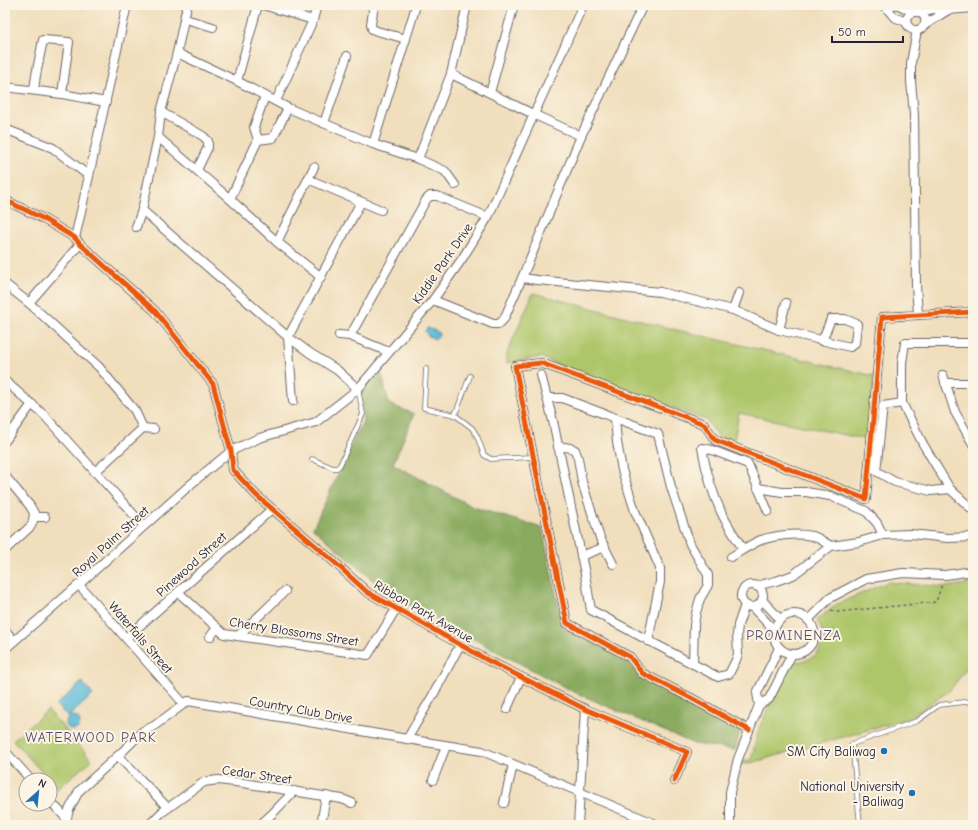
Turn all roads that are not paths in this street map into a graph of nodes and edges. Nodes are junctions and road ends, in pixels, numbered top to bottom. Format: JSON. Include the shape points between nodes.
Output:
{"nodes":[{"id":1,"x":6,"y":5,"type":"edge"},
{"id":2,"x":128,"y":5,"type":"edge"},
{"id":3,"x":188,"y":5,"type":"edge"},
{"id":4,"x":258,"y":5,"type":"edge"},
{"id":5,"x":263,"y":5,"type":"edge"},
{"id":6,"x":317,"y":5,"type":"edge"},
{"id":7,"x":374,"y":5,"type":"edge"},
{"id":8,"x":416,"y":5,"type":"edge"},
{"id":9,"x":467,"y":5,"type":"edge"},
{"id":10,"x":514,"y":5,"type":"edge"},
{"id":11,"x":583,"y":5,"type":"edge"},
{"id":12,"x":643,"y":5,"type":"edge"},
{"id":13,"x":884,"y":5,"type":"edge"},
{"id":14,"x":973,"y":8,"type":"edge"},
{"id":15,"x":915,"y":10,"type":"edge"},
{"id":16,"x":948,"y":10,"type":"junction"},
{"id":17,"x":5,"y":13,"type":"edge"},
{"id":18,"x":185,"y":19,"type":"junction"},
{"id":19,"x":313,"y":20,"type":"junction"},
{"id":20,"x":906,"y":22,"type":"junction"},
{"id":21,"x":925,"y":25,"type":"junction"},
{"id":22,"x":213,"y":27,"type":"dead end"},
{"id":23,"x":917,"y":30,"type":"junction"},
{"id":24,"x":406,"y":39,"type":"junction"},
{"id":25,"x":177,"y":53,"type":"junction"},
{"id":26,"x":347,"y":56,"type":"dead end"},
{"id":27,"x":451,"y":74,"type":"junction"},
{"id":28,"x":238,"y":81,"type":"junction"},
{"id":29,"x":5,"y":87,"type":"edge"},
{"id":30,"x":34,"y":90,"type":"junction"},
{"id":31,"x":490,"y":93,"type":"junction"},
{"id":32,"x":62,"y":94,"type":"junction"},
{"id":33,"x":265,"y":96,"type":"junction"},
{"id":34,"x":276,"y":101,"type":"junction"},
{"id":35,"x":106,"y":102,"type":"junction"},
{"id":36,"x":288,"y":108,"type":"junction"},
{"id":37,"x":161,"y":112,"type":"junction"},
{"id":38,"x":534,"y":115,"type":"junction"},
{"id":39,"x":324,"y":123,"type":"junction"},
{"id":40,"x":5,"y":129,"type":"edge"},
{"id":41,"x":581,"y":136,"type":"junction"},
{"id":42,"x":158,"y":137,"type":"junction"},
{"id":43,"x":258,"y":140,"type":"junction"},
{"id":44,"x":373,"y":144,"type":"junction"},
{"id":45,"x":418,"y":159,"type":"junction"},
{"id":46,"x":314,"y":167,"type":"dead end"},
{"id":47,"x":197,"y":170,"type":"junction"},
{"id":48,"x":90,"y":176,"type":"junction"},
{"id":49,"x":308,"y":179,"type":"junction"},
{"id":50,"x":455,"y":185,"type":"dead end"},
{"id":51,"x":230,"y":199,"type":"junction"},
{"id":52,"x":5,"y":200,"type":"edge"},
{"id":53,"x":361,"y":202,"type":"junction"},
{"id":54,"x":142,"y":210,"type":"junction"},
{"id":55,"x":381,"y":210,"type":"dead end"},
{"id":56,"x":488,"y":216,"type":"junction"},
{"id":57,"x":136,"y":227,"type":"dead end"},
{"id":58,"x":77,"y":241,"type":"junction"},
{"id":59,"x":277,"y":242,"type":"junction"},
{"id":60,"x":321,"y":277,"type":"junction"},
{"id":61,"x":522,"y":278,"type":"junction"},
{"id":62,"x":5,"y":284,"type":"edge"},
{"id":63,"x":739,"y":293,"type":"dead end"},
{"id":64,"x":433,"y":300,"type":"junction"},
{"id":65,"x":29,"y":303,"type":"junction"},
{"id":66,"x":786,"y":303,"type":"dead end"},
{"id":67,"x":733,"y":310,"type":"junction"},
{"id":68,"x":973,"y":312,"type":"edge"},
{"id":69,"x":918,"y":314,"type":"junction"},
{"id":70,"x":778,"y":330,"type":"junction"},
{"id":71,"x":339,"y":335,"type":"dead end"},
{"id":72,"x":350,"y":336,"type":"junction"},
{"id":73,"x":288,"y":337,"type":"junction"},
{"id":74,"x":822,"y":341,"type":"junction"},
{"id":75,"x":973,"y":343,"type":"edge"},
{"id":76,"x":389,"y":352,"type":"junction"},
{"id":77,"x":426,"y":369,"type":"dead end"},
{"id":78,"x":541,"y":375,"type":"dead end"},
{"id":79,"x":470,"y":376,"type":"dead end"},
{"id":80,"x":5,"y":381,"type":"edge"},
{"id":81,"x":973,"y":383,"type":"edge"},
{"id":82,"x":358,"y":389,"type":"junction"},
{"id":83,"x":547,"y":398,"type":"junction"},
{"id":84,"x":293,"y":401,"type":"dead end"},
{"id":85,"x":32,"y":404,"type":"junction"},
{"id":86,"x":902,"y":404,"type":"junction"},
{"id":87,"x":455,"y":415,"type":"junction"},
{"id":88,"x":615,"y":418,"type":"junction"},
{"id":89,"x":143,"y":428,"type":"junction"},
{"id":90,"x":154,"y":429,"type":"dead end"},
{"id":91,"x":5,"y":441,"type":"edge"},
{"id":92,"x":973,"y":444,"type":"edge"},
{"id":93,"x":558,"y":447,"type":"junction"},
{"id":94,"x":230,"y":450,"type":"junction"},
{"id":95,"x":533,"y":457,"type":"junction"},
{"id":96,"x":312,"y":458,"type":"dead end"},
{"id":97,"x":96,"y":472,"type":"junction"},
{"id":98,"x":5,"y":476,"type":"edge"},
{"id":99,"x":758,"y":488,"type":"junction"},
{"id":100,"x":950,"y":489,"type":"junction"},
{"id":101,"x":272,"y":509,"type":"junction"},
{"id":102,"x":973,"y":510,"type":"edge"},
{"id":103,"x":768,"y":511,"type":"dead end"},
{"id":104,"x":34,"y":517,"type":"junction"},
{"id":105,"x":45,"y":517,"type":"dead end"},
{"id":106,"x":144,"y":526,"type":"junction"},
{"id":107,"x":883,"y":535,"type":"junction"},
{"id":108,"x":973,"y":537,"type":"edge"},
{"id":109,"x":831,"y":546,"type":"junction"},
{"id":110,"x":605,"y":547,"type":"junction"},
{"id":111,"x":5,"y":550,"type":"edge"},
{"id":112,"x":743,"y":550,"type":"junction"},
{"id":113,"x":581,"y":556,"type":"junction"},
{"id":114,"x":731,"y":556,"type":"dead end"},
{"id":115,"x":613,"y":564,"type":"dead end"},
{"id":116,"x":973,"y":571,"type":"edge"},
{"id":117,"x":78,"y":585,"type":"junction"},
{"id":118,"x":756,"y":586,"type":"junction"},
{"id":119,"x":285,"y":591,"type":"dead end"},
{"id":120,"x":178,"y":592,"type":"junction"},
{"id":121,"x":762,"y":600,"type":"junction"},
{"id":122,"x":749,"y":606,"type":"junction"},
{"id":123,"x":396,"y":609,"type":"junction"},
{"id":124,"x":780,"y":619,"type":"junction"},
{"id":125,"x":809,"y":619,"type":"junction"},
{"id":126,"x":217,"y":628,"type":"junction"},
{"id":127,"x":5,"y":630,"type":"edge"},
{"id":128,"x":774,"y":630,"type":"junction"},
{"id":129,"x":238,"y":636,"type":"junction"},
{"id":130,"x":210,"y":637,"type":"dead end"},
{"id":131,"x":126,"y":638,"type":"junction"},
{"id":132,"x":14,"y":641,"type":"junction"},
{"id":133,"x":648,"y":641,"type":"junction"},
{"id":134,"x":460,"y":645,"type":"junction"},
{"id":135,"x":779,"y":648,"type":"junction"},
{"id":136,"x":5,"y":649,"type":"edge"},
{"id":137,"x":792,"y":654,"type":"junction"},
{"id":138,"x":693,"y":664,"type":"junction"},
{"id":139,"x":521,"y":677,"type":"junction"},
{"id":140,"x":973,"y":701,"type":"edge"},
{"id":141,"x":184,"y":704,"type":"junction"},
{"id":142,"x":759,"y":705,"type":"junction"},
{"id":143,"x":507,"y":709,"type":"dead end"},
{"id":144,"x":585,"y":709,"type":"junction"},
{"id":145,"x":749,"y":730,"type":"junction"},
{"id":146,"x":407,"y":739,"type":"junction"},
{"id":147,"x":446,"y":746,"type":"junction"},
{"id":148,"x":5,"y":751,"type":"edge"},
{"id":149,"x":118,"y":756,"type":"junction"},
{"id":150,"x":513,"y":765,"type":"junction"},
{"id":151,"x":24,"y":772,"type":"edge"},
{"id":152,"x":432,"y":780,"type":"dead end"},
{"id":153,"x":674,"y":781,"type":"dead end"},
{"id":154,"x":294,"y":791,"type":"junction"},
{"id":155,"x":580,"y":792,"type":"junction"},
{"id":156,"x":326,"y":796,"type":"junction"},
{"id":157,"x":352,"y":803,"type":"dead end"},
{"id":158,"x":504,"y":803,"type":"dead end"},
{"id":159,"x":168,"y":808,"type":"junction"},
{"id":160,"x":58,"y":812,"type":"edge"},
{"id":161,"x":66,"y":822,"type":"edge"},
{"id":162,"x":149,"y":825,"type":"edge"},
{"id":163,"x":260,"y":825,"type":"edge"},
{"id":164,"x":321,"y":825,"type":"edge"},
{"id":165,"x":578,"y":825,"type":"edge"},
{"id":166,"x":658,"y":825,"type":"edge"},
{"id":167,"x":730,"y":825,"type":"edge"},
{"id":168,"x":860,"y":825,"type":"edge"}],
"edges":[{"from":1,"to":17,"type":"street"},
{"from":2,"to":35,"type":"street"},
{"from":3,"to":18,"type":"street"},
{"from":4,"to":28,"type":"street"},
{"from":5,"to":19,"type":"street"},
{"from":6,"to":19,"type":"street"},
{"from":7,"to":24,"type":"street","via":[[372,29]]},
{"from":8,"to":24,"type":"street"},
{"from":9,"to":27,"type":"street"},
{"from":10,"to":31,"type":"street"},
{"from":11,"to":38,"type":"street","name":"Kiddie Park Drive"},
{"from":12,"to":41,"type":"street"},
{"from":13,"to":15,"type":"street","via":[[898,5]]},
{"from":13,"to":20,"type":"street","via":[[894,17]]},
{"from":14,"to":16,"type":"street"},
{"from":15,"to":16,"type":"street"},
{"from":15,"to":20,"type":"street"},
{"from":15,"to":21,"type":"street","via":[[922,13]]},
{"from":16,"to":21,"type":"street"},
{"from":18,"to":22,"type":"street"},
{"from":18,"to":25,"type":"street"},
{"from":19,"to":34,"type":"street"},
{"from":20,"to":23,"type":"street","via":[[909,27]]},
{"from":21,"to":23,"type":"street"},
{"from":23,"to":69,"type":"street","via":[[911,63],[911,81]]},
{"from":24,"to":44,"type":"street"},
{"from":25,"to":28,"type":"street"},
{"from":25,"to":37,"type":"street"},
{"from":26,"to":39,"type":"street"},
{"from":27,"to":31,"type":"street"},
{"from":27,"to":45,"type":"street"},
{"from":28,"to":33,"type":"street"},
{"from":29,"to":30,"type":"street"},
{"from":30,"to":32,"type":"street"},
{"from":30,"to":32,"type":"street","via":[[43,40],[70,42]]},
{"from":31,"to":38,"type":"street"},
{"from":32,"to":35,"type":"street"},
{"from":33,"to":34,"type":"street"},
{"from":33,"to":43,"type":"street","via":[[254,127]]},
{"from":34,"to":36,"type":"street"},
{"from":35,"to":48,"type":"street"},
{"from":36,"to":39,"type":"street"},
{"from":36,"to":43,"type":"street","via":[[273,138]]},
{"from":37,"to":42,"type":"street"},
{"from":37,"to":47,"type":"street","via":[[208,141],[208,147]]},
{"from":38,"to":41,"type":"street"},
{"from":38,"to":56,"type":"street","name":"Kiddie Park Drive"},
{"from":39,"to":44,"type":"street"},
{"from":40,"to":48,"type":"street","via":[[53,148]]},
{"from":41,"to":61,"type":"street"},
{"from":42,"to":47,"type":"street"},
{"from":42,"to":54,"type":"street"},
{"from":43,"to":51,"type":"street"},
{"from":44,"to":45,"type":"street"},
{"from":45,"to":50,"type":"street","via":[[444,171]]},
{"from":46,"to":49,"type":"street"},
{"from":47,"to":51,"type":"street"},
{"from":48,"to":58,"type":"street"},
{"from":49,"to":53,"type":"street"},
{"from":49,"to":59,"type":"street"},
{"from":51,"to":59,"type":"street"},
{"from":52,"to":58,"type":"street","name":"Ribbon Park Avenue","via":[[42,218]]},
{"from":53,"to":55,"type":"street"},
{"from":53,"to":60,"type":"street"},
{"from":54,"to":57,"type":"street"},
{"from":54,"to":73,"type":"street"},
{"from":56,"to":64,"type":"street","name":"Kiddie Park Drive"},
{"from":56,"to":72,"type":"street","via":[[437,196],[430,196]]},
{"from":58,"to":65,"type":"street"},
{"from":58,"to":94,"type":"street","name":"Ribbon Park Avenue","via":[[155,311],[213,384]]},
{"from":59,"to":60,"type":"street"},
{"from":60,"to":73,"type":"street"},
{"from":61,"to":64,"type":"street","via":[[504,319],[499,324],[492,324]]},
{"from":61,"to":67,"type":"street","via":[[660,292]]},
{"from":62,"to":65,"type":"street"},
{"from":63,"to":67,"type":"street"},
{"from":64,"to":76,"type":"street","name":"Kiddie Park Drive"},
{"from":65,"to":89,"type":"street","via":[[99,367],[135,411]]},
{"from":66,"to":70,"type":"street"},
{"from":67,"to":70,"type":"street"},
{"from":68,"to":69,"type":"street"},
{"from":69,"to":95,"type":"street","via":[[882,316],[866,499],[715,440],[704,424],[541,363],[515,366]]},
{"from":70,"to":74,"type":"street"},
{"from":71,"to":72,"type":"street"},
{"from":72,"to":76,"type":"street"},
{"from":73,"to":82,"type":"street","via":[[337,370]]},
{"from":73,"to":84,"type":"street"},
{"from":74,"to":74,"type":"street","via":[[831,319],[845,319],[857,324],[855,343],[850,347]]},
{"from":75,"to":86,"type":"street","via":[[905,343],[902,363]]},
{"from":76,"to":82,"type":"street","name":"Kiddie Park Drive"},
{"from":77,"to":87,"type":"lane","via":[[424,408]]},
{"from":78,"to":83,"type":"street"},
{"from":79,"to":87,"type":"lane"},
{"from":80,"to":85,"type":"street"},
{"from":81,"to":92,"type":"street","via":[[944,379],[955,412]]},
{"from":82,"to":94,"type":"street","name":"Kiddie Park Drive","via":[[316,422],[259,438]]},
{"from":82,"to":96,"type":"lane","via":[[363,414],[340,465],[333,468]]},
{"from":83,"to":88,"type":"street","via":[[562,398]]},
{"from":83,"to":93,"type":"street"},
{"from":85,"to":91,"type":"street"},
{"from":85,"to":97,"type":"street"},
{"from":86,"to":100,"type":"street"},
{"from":86,"to":100,"type":"street","via":[[883,406],[876,471],[902,484],[931,491]]},
{"from":87,"to":95,"type":"lane","via":[[472,428],[484,455],[490,459]]},
{"from":88,"to":133,"type":"street","via":[[622,470],[635,511],[660,568],[660,582]]},
{"from":88,"to":138,"type":"street","via":[[658,434],[671,487],[690,544],[708,575],[708,585],[696,613]]},
{"from":89,"to":90,"type":"street"},
{"from":89,"to":97,"type":"street"},
{"from":93,"to":110,"type":"street","via":[[571,447],[575,450],[582,482]]},
{"from":93,"to":113,"type":"street"},
{"from":94,"to":101,"type":"street","name":"Ribbon Park Avenue","via":[[233,470]]},
{"from":94,"to":106,"type":"street","name":"Royal Palm Street"},
{"from":95,"to":145,"type":"street","via":[[567,623],[630,657],[642,673]]},
{"from":97,"to":106,"type":"street"},
{"from":98,"to":104,"type":"street","via":[[30,506]]},
{"from":99,"to":103,"type":"street"},
{"from":99,"to":107,"type":"street","via":[[830,496],[866,511],[877,523]]},
{"from":99,"to":112,"type":"street","via":[[748,464],[702,448],[706,472],[716,500]]},
{"from":100,"to":102,"type":"street"},
{"from":101,"to":120,"type":"street","name":"Pinewood Street"},
{"from":101,"to":123,"type":"street","name":"Ribbon Park Avenue","via":[[367,592]]},
{"from":104,"to":105,"type":"street"},
{"from":104,"to":111,"type":"street","via":[[31,526]]},
{"from":106,"to":117,"type":"street","name":"Royal Palm Street"},
{"from":107,"to":108,"type":"street"},
{"from":107,"to":109,"type":"street"},
{"from":109,"to":112,"type":"street","via":[[813,536],[794,535],[762,540]]},
{"from":109,"to":118,"type":"street","via":[[793,575]]},
{"from":110,"to":113,"type":"street"},
{"from":110,"to":115,"type":"street"},
{"from":112,"to":114,"type":"street"},
{"from":113,"to":133,"type":"street","via":[[591,610]]},
{"from":116,"to":125,"type":"street","via":[[945,574],[903,573],[866,579],[830,598]]},
{"from":117,"to":131,"type":"street","name":"Waterfalls Street"},
{"from":117,"to":132,"type":"street","name":"Royal Palm Street"},
{"from":118,"to":121,"type":"street","via":[[763,594]]},
{"from":118,"to":122,"type":"street","via":[[749,586],[742,592],[742,599]]},
{"from":119,"to":129,"type":"street"},
{"from":120,"to":126,"type":"street","name":"Cherry Blossoms Street"},
{"from":120,"to":131,"type":"street","name":"Pinewood Street"},
{"from":121,"to":122,"type":"street","via":[[758,605]]},
{"from":121,"to":124,"type":"street"},
{"from":122,"to":128,"type":"street"},
{"from":122,"to":138,"type":"street","via":[[738,625],[738,654],[729,674],[718,677]]},
{"from":123,"to":129,"type":"street","name":"Cherry Blossoms Street","via":[[368,655]]},
{"from":123,"to":134,"type":"street","name":"Ribbon Park Avenue"},
{"from":124,"to":125,"type":"street","via":[[785,615],[798,614]]},
{"from":124,"to":128,"type":"street"},
{"from":125,"to":137,"type":"street","via":[[814,626],[813,643],[808,650]]},
{"from":126,"to":129,"type":"street","name":"Cherry Blossoms Street","via":[[224,634]]},
{"from":126,"to":130,"type":"street"},
{"from":127,"to":132,"type":"street"},
{"from":128,"to":135,"type":"street"},
{"from":131,"to":141,"type":"street","name":"Waterfalls Street"},
{"from":132,"to":136,"type":"street","name":"Royal Palm Street"},
{"from":133,"to":138,"type":"street"},
{"from":134,"to":139,"type":"street","name":"Ribbon Park Avenue"},
{"from":134,"to":146,"type":"street"},
{"from":135,"to":137,"type":"street"},
{"from":135,"to":142,"type":"street","via":[[757,693]]},
{"from":137,"to":142,"type":"street","via":[[769,699]]},
{"from":139,"to":143,"type":"street"},
{"from":139,"to":144,"type":"street","name":"Ribbon Park Avenue"},
{"from":140,"to":168,"type":"lane","via":[[939,704],[917,721],[852,744]]},
{"from":141,"to":146,"type":"street","name":"Country Club Drive","via":[[188,701]]},
{"from":141,"to":149,"type":"street","via":[[144,731]]},
{"from":142,"to":145,"type":"street"},
{"from":144,"to":153,"type":"street","name":"Ribbon Park Avenue","via":[[687,752]]},
{"from":144,"to":155,"type":"street"},
{"from":145,"to":167,"type":"street","via":[[738,759],[730,792]]},
{"from":146,"to":147,"type":"street","name":"Country Club Drive"},
{"from":147,"to":150,"type":"street","name":"Country Club Drive","via":[[482,751]]},
{"from":147,"to":152,"type":"street"},
{"from":148,"to":151,"type":"street"},
{"from":149,"to":159,"type":"street"},
{"from":149,"to":161,"type":"street","via":[[79,791]]},
{"from":150,"to":155,"type":"street","name":"Country Club Drive"},
{"from":150,"to":158,"type":"street"},
{"from":154,"to":156,"type":"street","name":"Cedar Street"},
{"from":154,"to":159,"type":"street","name":"Cedar Street","via":[[218,780],[204,782]]},
{"from":154,"to":163,"type":"street"},
{"from":155,"to":165,"type":"street"},
{"from":155,"to":166,"type":"street","name":"Country Club Drive"},
{"from":156,"to":157,"type":"street","name":"Cedar Street","via":[[342,798]]},
{"from":156,"to":164,"type":"street"},
{"from":159,"to":162,"type":"street","name":"Cedar Street"},
{"from":160,"to":161,"type":"street"}]}
